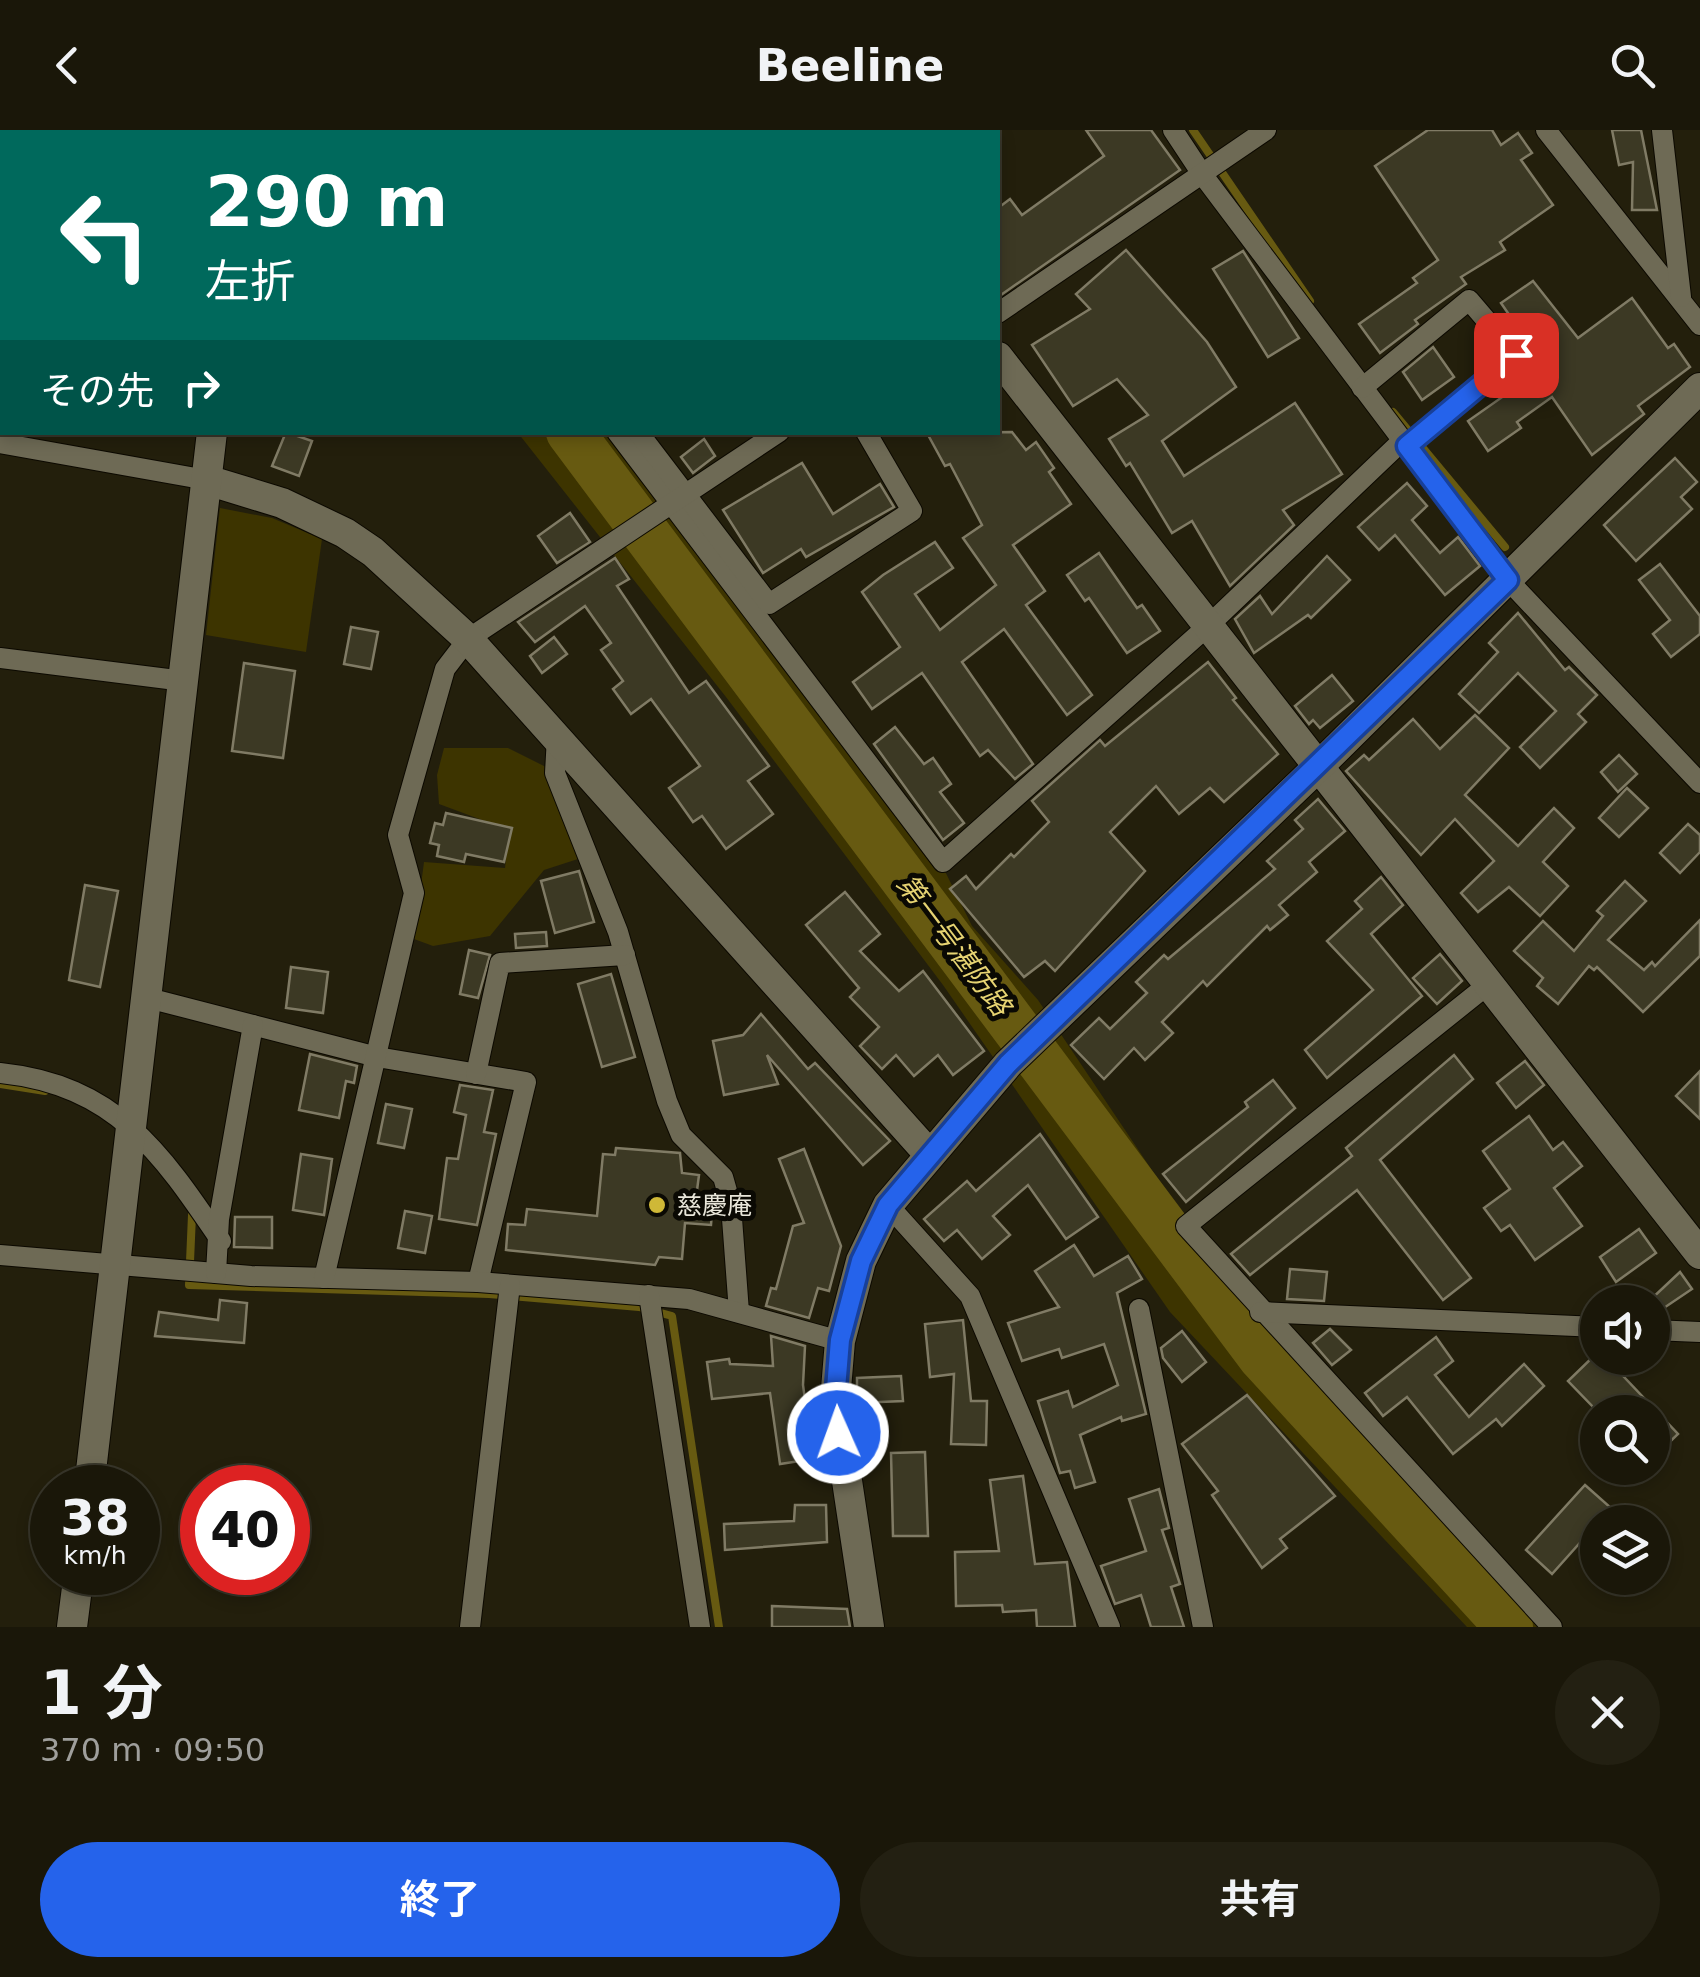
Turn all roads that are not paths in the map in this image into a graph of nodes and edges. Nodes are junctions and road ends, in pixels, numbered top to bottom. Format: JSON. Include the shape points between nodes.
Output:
{"nodes":[{"id":1,"x":1173,"y":130,"type":"edge"},
{"id":2,"x":1266,"y":130,"type":"edge"},
{"id":3,"x":1546,"y":130,"type":"edge"},
{"id":4,"x":1662,"y":130,"type":"edge"},
{"id":5,"x":1203,"y":174,"type":"junction"},
{"id":6,"x":1682,"y":302,"type":"junction"},
{"id":7,"x":1000,"y":312,"type":"edge"},
{"id":8,"x":1700,"y":325,"type":"edge"},
{"id":9,"x":1000,"y":361,"type":"edge"},
{"id":10,"x":1367,"y":384,"type":"junction"},
{"id":11,"x":1700,"y":388,"type":"edge"},
{"id":12,"x":212,"y":435,"type":"edge"},
{"id":13,"x":619,"y":435,"type":"edge"},
{"id":14,"x":639,"y":435,"type":"edge"},
{"id":15,"x":774,"y":435,"type":"edge"},
{"id":16,"x":868,"y":435,"type":"edge"},
{"id":17,"x":1409,"y":442,"type":"junction"},
{"id":18,"x":0,"y":443,"type":"edge"},
{"id":19,"x":206,"y":480,"type":"junction"},
{"id":20,"x":672,"y":501,"type":"junction"},
{"id":21,"x":1508,"y":580,"type":"junction"},
{"id":22,"x":1210,"y":625,"type":"junction"},
{"id":23,"x":468,"y":639,"type":"junction"},
{"id":24,"x":0,"y":658,"type":"edge"},
{"id":25,"x":184,"y":680,"type":"junction"},
{"id":26,"x":557,"y":737,"type":"junction"},
{"id":27,"x":1320,"y":765,"type":"junction"},
{"id":28,"x":1700,"y":783,"type":"edge"},
{"id":29,"x":625,"y":956,"type":"junction"},
{"id":30,"x":1490,"y":983,"type":"junction"},
{"id":31,"x":148,"y":998,"type":"junction"},
{"id":32,"x":253,"y":1025,"type":"junction"},
{"id":33,"x":377,"y":1056,"type":"junction"},
{"id":34,"x":0,"y":1073,"type":"edge"},
{"id":35,"x":476,"y":1074,"type":"junction"},
{"id":36,"x":131,"y":1127,"type":"junction"},
{"id":37,"x":929,"y":1154,"type":"junction"},
{"id":38,"x":888,"y":1205,"type":"junction"},
{"id":39,"x":221,"y":1240,"type":"junction"},
{"id":40,"x":1700,"y":1254,"type":"edge"},
{"id":41,"x":0,"y":1255,"type":"edge"},
{"id":42,"x":114,"y":1264,"type":"junction"},
{"id":43,"x":216,"y":1273,"type":"junction"},
{"id":44,"x":324,"y":1278,"type":"junction"},
{"id":45,"x":478,"y":1282,"type":"junction"},
{"id":46,"x":510,"y":1285,"type":"junction"},
{"id":47,"x":650,"y":1304,"type":"junction"},
{"id":48,"x":1139,"y":1309,"type":"dead end"},
{"id":49,"x":739,"y":1312,"type":"junction"},
{"id":50,"x":1260,"y":1312,"type":"junction"},
{"id":51,"x":1580,"y":1326,"type":"edge"},
{"id":52,"x":1670,"y":1331,"type":"edge"},
{"id":53,"x":1700,"y":1332,"type":"edge"},
{"id":54,"x":840,"y":1340,"type":"junction"},
{"id":55,"x":91,"y":1465,"type":"edge"},
{"id":56,"x":75,"y":1595,"type":"edge"},
{"id":57,"x":72,"y":1627,"type":"edge"},
{"id":58,"x":470,"y":1627,"type":"edge"},
{"id":59,"x":700,"y":1627,"type":"edge"},
{"id":60,"x":869,"y":1627,"type":"edge"},
{"id":61,"x":1110,"y":1627,"type":"edge"},
{"id":62,"x":1203,"y":1627,"type":"edge"},
{"id":63,"x":1552,"y":1627,"type":"edge"}],
"edges":[{"from":1,"to":5,"type":"street"},
{"from":2,"to":5,"type":"street"},
{"from":3,"to":6,"type":"street"},
{"from":4,"to":6,"type":"street"},
{"from":5,"to":7,"type":"street"},
{"from":5,"to":10,"type":"street"},
{"from":6,"to":8,"type":"street"},
{"from":9,"to":22,"type":"street"},
{"from":10,"to":17,"type":"street"},
{"from":10,"to":17,"type":"street","via":[[1469,300],[1516,355]]},
{"from":11,"to":21,"type":"street"},
{"from":12,"to":19,"type":"street"},
{"from":13,"to":20,"type":"street"},
{"from":14,"to":20,"type":"street"},
{"from":15,"to":20,"type":"street"},
{"from":16,"to":20,"type":"street","via":[[912,511],[769,604]]},
{"from":17,"to":21,"type":"street"},
{"from":17,"to":22,"type":"street"},
{"from":18,"to":19,"type":"street"},
{"from":19,"to":23,"type":"street","via":[[282,503],[345,533]]},
{"from":19,"to":25,"type":"street"},
{"from":20,"to":22,"type":"street","via":[[943,862]]},
{"from":20,"to":23,"type":"street"},
{"from":21,"to":27,"type":"street"},
{"from":21,"to":28,"type":"street"},
{"from":22,"to":27,"type":"street"},
{"from":23,"to":26,"type":"street"},
{"from":23,"to":33,"type":"street","via":[[445,669],[398,834],[414,893]]},
{"from":24,"to":25,"type":"street"},
{"from":25,"to":31,"type":"street"},
{"from":26,"to":29,"type":"street","via":[[555,774]]},
{"from":26,"to":37,"type":"street"},
{"from":27,"to":30,"type":"street"},
{"from":27,"to":37,"type":"street","via":[[1042,1029]]},
{"from":29,"to":35,"type":"street","via":[[500,963]]},
{"from":29,"to":49,"type":"street","via":[[680,1135],[722,1177],[727,1191]]},
{"from":30,"to":40,"type":"street"},
{"from":30,"to":50,"type":"street","via":[[1186,1226]]},
{"from":31,"to":32,"type":"street"},
{"from":31,"to":36,"type":"street"},
{"from":32,"to":33,"type":"street"},
{"from":32,"to":39,"type":"street","via":[[219,1219]]},
{"from":33,"to":35,"type":"street"},
{"from":33,"to":44,"type":"street"},
{"from":34,"to":36,"type":"street","via":[[88,1094]]},
{"from":35,"to":45,"type":"street","via":[[526,1082]]},
{"from":36,"to":39,"type":"street","via":[[166,1162]]},
{"from":36,"to":42,"type":"street"},
{"from":37,"to":38,"type":"street"},
{"from":38,"to":54,"type":"street","via":[[861,1261]]},
{"from":38,"to":61,"type":"street","via":[[970,1296]]},
{"from":39,"to":43,"type":"street"},
{"from":41,"to":42,"type":"street"},
{"from":42,"to":43,"type":"street"},
{"from":42,"to":55,"type":"street"},
{"from":43,"to":44,"type":"street"},
{"from":44,"to":45,"type":"street"},
{"from":45,"to":46,"type":"street"},
{"from":46,"to":47,"type":"street"},
{"from":46,"to":58,"type":"street"},
{"from":47,"to":49,"type":"street","via":[[689,1299]]},
{"from":47,"to":59,"type":"street"},
{"from":48,"to":62,"type":"street"},
{"from":49,"to":54,"type":"street"},
{"from":50,"to":51,"type":"street"},
{"from":50,"to":63,"type":"street"},
{"from":52,"to":53,"type":"street"},
{"from":54,"to":60,"type":"street","via":[[835,1401]]},
{"from":56,"to":57,"type":"street"}]}
